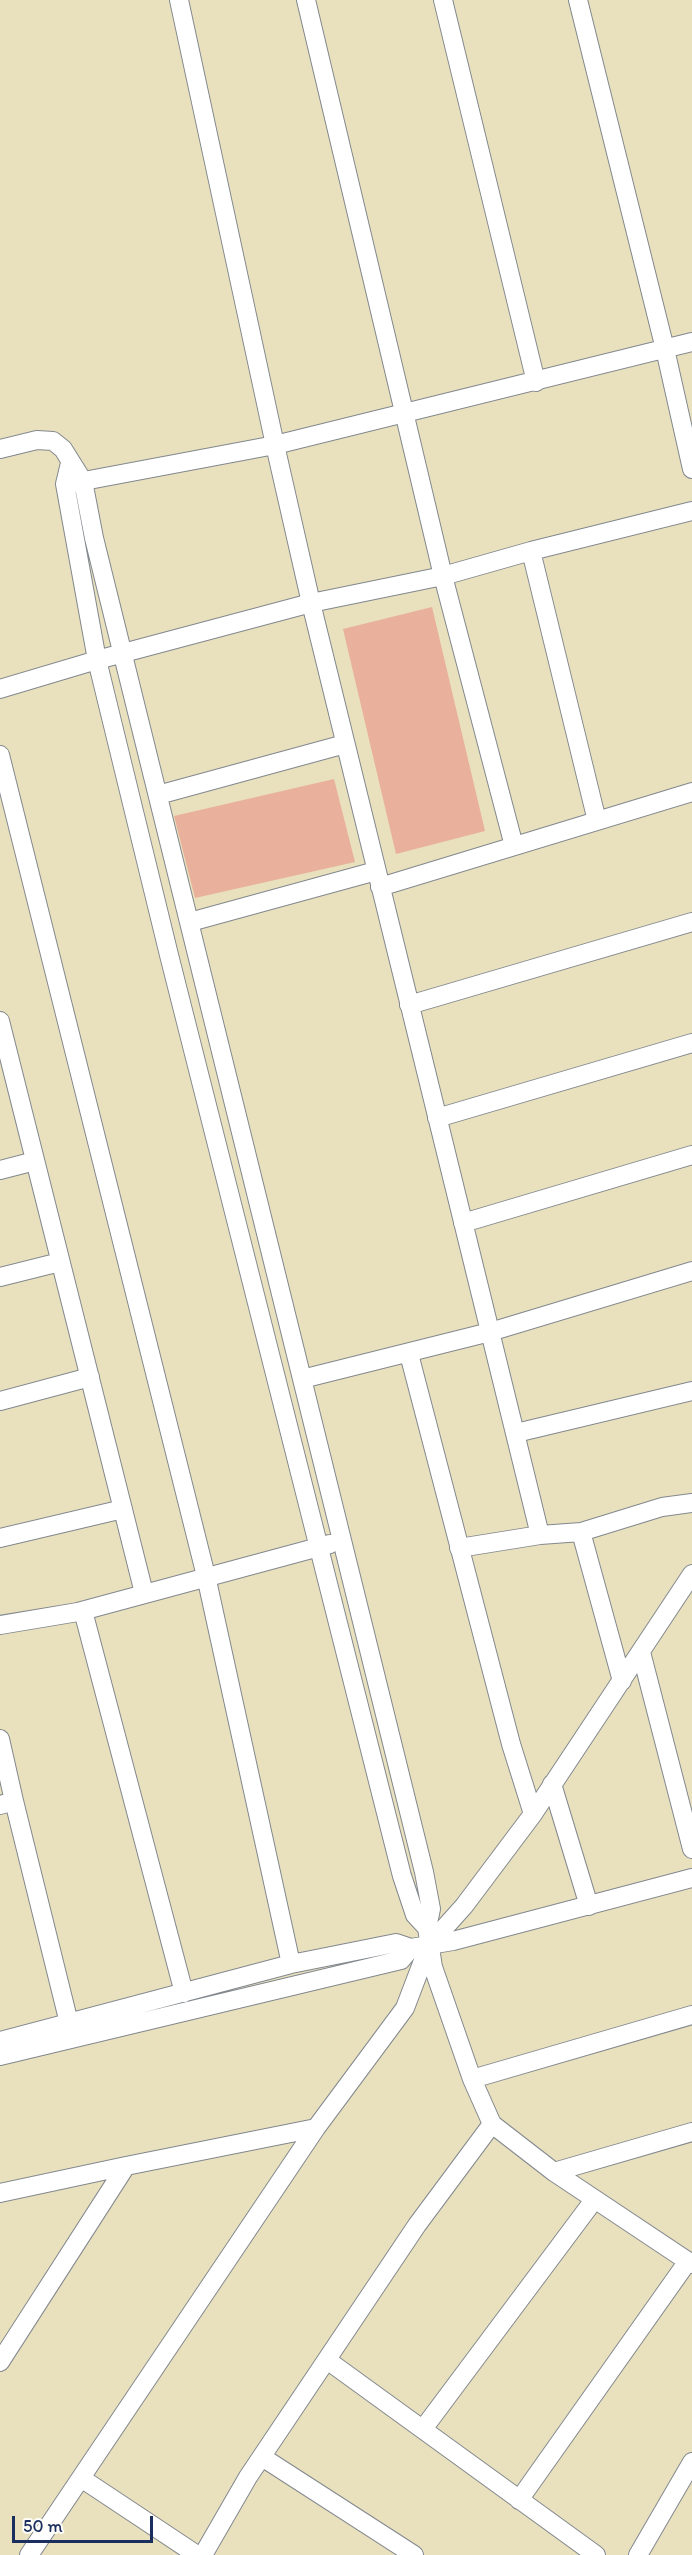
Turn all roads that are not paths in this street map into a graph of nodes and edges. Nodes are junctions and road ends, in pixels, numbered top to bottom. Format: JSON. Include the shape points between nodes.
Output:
{"nodes":[{"id":1,"x":179,"y":0,"type":"edge"},
{"id":2,"x":306,"y":0,"type":"edge"},
{"id":3,"x":443,"y":0,"type":"edge"},
{"id":4,"x":578,"y":0,"type":"edge"},
{"id":5,"x":692,"y":342,"type":"edge"},
{"id":6,"x":665,"y":349,"type":"junction"},
{"id":7,"x":536,"y":382,"type":"junction"},
{"id":8,"x":404,"y":414,"type":"junction"},
{"id":9,"x":274,"y":445,"type":"junction"},
{"id":10,"x":0,"y":448,"type":"edge"},
{"id":11,"x":70,"y":463,"type":"junction"},
{"id":12,"x":692,"y":469,"type":"edge"},
{"id":13,"x":83,"y":481,"type":"junction"},
{"id":14,"x":65,"y":484,"type":"junction"},
{"id":15,"x":692,"y":511,"type":"edge"},
{"id":16,"x":531,"y":551,"type":"junction"},
{"id":17,"x":443,"y":576,"type":"junction"},
{"id":18,"x":311,"y":603,"type":"junction"},
{"id":19,"x":123,"y":653,"type":"junction"},
{"id":20,"x":98,"y":660,"type":"junction"},
{"id":21,"x":0,"y":689,"type":"edge"},
{"id":22,"x":345,"y":744,"type":"junction"},
{"id":23,"x":0,"y":755,"type":"edge"},
{"id":24,"x":692,"y":792,"type":"edge"},
{"id":25,"x":158,"y":795,"type":"junction"},
{"id":26,"x":597,"y":821,"type":"junction"},
{"id":27,"x":514,"y":846,"type":"junction"},
{"id":28,"x":378,"y":879,"type":"junction"},
{"id":29,"x":190,"y":922,"type":"junction"},
{"id":30,"x":692,"y":922,"type":"edge"},
{"id":31,"x":409,"y":1005,"type":"junction"},
{"id":32,"x":0,"y":1021,"type":"edge"},
{"id":33,"x":692,"y":1043,"type":"edge"},
{"id":34,"x":5,"y":1065,"type":"edge"},
{"id":35,"x":437,"y":1118,"type":"junction"},
{"id":36,"x":692,"y":1155,"type":"edge"},
{"id":37,"x":35,"y":1161,"type":"junction"},
{"id":38,"x":0,"y":1170,"type":"edge"},
{"id":39,"x":463,"y":1223,"type":"junction"},
{"id":40,"x":60,"y":1262,"type":"junction"},
{"id":41,"x":692,"y":1271,"type":"edge"},
{"id":42,"x":0,"y":1277,"type":"edge"},
{"id":43,"x":490,"y":1332,"type":"junction"},
{"id":44,"x":409,"y":1354,"type":"junction"},
{"id":45,"x":90,"y":1377,"type":"junction"},
{"id":46,"x":302,"y":1379,"type":"junction"},
{"id":47,"x":692,"y":1391,"type":"edge"},
{"id":48,"x":0,"y":1401,"type":"edge"},
{"id":49,"x":516,"y":1433,"type":"junction"},
{"id":50,"x":692,"y":1503,"type":"edge"},
{"id":51,"x":123,"y":1509,"type":"junction"},
{"id":52,"x":581,"y":1532,"type":"junction"},
{"id":53,"x":540,"y":1535,"type":"junction"},
{"id":54,"x":0,"y":1538,"type":"edge"},
{"id":55,"x":342,"y":1541,"type":"junction"},
{"id":56,"x":318,"y":1547,"type":"junction"},
{"id":57,"x":459,"y":1548,"type":"junction"},
{"id":58,"x":692,"y":1574,"type":"edge"},
{"id":59,"x":206,"y":1576,"type":"junction"},
{"id":60,"x":144,"y":1593,"type":"junction"},
{"id":61,"x":83,"y":1611,"type":"junction"},
{"id":62,"x":0,"y":1625,"type":"edge"},
{"id":63,"x":641,"y":1652,"type":"junction"},
{"id":64,"x":622,"y":1681,"type":"junction"},
{"id":65,"x":0,"y":1739,"type":"edge"},
{"id":66,"x":552,"y":1784,"type":"junction"},
{"id":67,"x":7,"y":1803,"type":"edge"},
{"id":68,"x":533,"y":1814,"type":"junction"},
{"id":69,"x":692,"y":1849,"type":"edge"},
{"id":70,"x":692,"y":1878,"type":"edge"},
{"id":71,"x":589,"y":1906,"type":"junction"},
{"id":72,"x":428,"y":1936,"type":"junction"},
{"id":73,"x":411,"y":1948,"type":"junction"},
{"id":74,"x":291,"y":1964,"type":"junction"},
{"id":75,"x":184,"y":1993,"type":"junction"},
{"id":76,"x":692,"y":2015,"type":"edge"},
{"id":77,"x":71,"y":2031,"type":"junction"},
{"id":78,"x":0,"y":2041,"type":"edge"},
{"id":79,"x":0,"y":2056,"type":"edge"},
{"id":80,"x":472,"y":2079,"type":"junction"},
{"id":81,"x":492,"y":2124,"type":"junction"},
{"id":82,"x":316,"y":2128,"type":"junction"},
{"id":83,"x":692,"y":2132,"type":"edge"},
{"id":84,"x":126,"y":2166,"type":"junction"},
{"id":85,"x":554,"y":2172,"type":"junction"},
{"id":86,"x":0,"y":2193,"type":"edge"},
{"id":87,"x":594,"y":2200,"type":"junction"},
{"id":88,"x":690,"y":2263,"type":"edge"},
{"id":89,"x":327,"y":2360,"type":"junction"},
{"id":90,"x":0,"y":2362,"type":"edge"},
{"id":91,"x":423,"y":2429,"type":"junction"},
{"id":92,"x":262,"y":2457,"type":"junction"},
{"id":93,"x":692,"y":2462,"type":"edge"},
{"id":94,"x":81,"y":2478,"type":"junction"},
{"id":95,"x":519,"y":2500,"type":"junction"},
{"id":96,"x":29,"y":2555,"type":"edge"},
{"id":97,"x":196,"y":2555,"type":"edge"},
{"id":98,"x":203,"y":2555,"type":"edge"},
{"id":99,"x":414,"y":2555,"type":"edge"},
{"id":100,"x":596,"y":2555,"type":"edge"},
{"id":101,"x":638,"y":2555,"type":"edge"}],
"edges":[{"from":1,"to":9,"type":"street"},
{"from":2,"to":8,"type":"street"},
{"from":3,"to":7,"type":"street"},
{"from":4,"to":6,"type":"street"},
{"from":5,"to":6,"type":"street"},
{"from":6,"to":7,"type":"street"},
{"from":6,"to":12,"type":"street"},
{"from":7,"to":8,"type":"street"},
{"from":8,"to":9,"type":"street"},
{"from":8,"to":17,"type":"street"},
{"from":9,"to":13,"type":"street"},
{"from":9,"to":18,"type":"street"},
{"from":10,"to":11,"type":"street","via":[[37,440],[53,441],[63,449]]},
{"from":11,"to":13,"type":"street"},
{"from":11,"to":14,"type":"street"},
{"from":13,"to":14,"type":"street"},
{"from":13,"to":19,"type":"street"},
{"from":14,"to":20,"type":"street"},
{"from":15,"to":16,"type":"street"},
{"from":16,"to":17,"type":"street"},
{"from":16,"to":26,"type":"street"},
{"from":17,"to":18,"type":"street"},
{"from":17,"to":27,"type":"street"},
{"from":18,"to":19,"type":"street"},
{"from":18,"to":22,"type":"street"},
{"from":19,"to":20,"type":"street"},
{"from":19,"to":25,"type":"street"},
{"from":20,"to":21,"type":"street"},
{"from":20,"to":56,"type":"street"},
{"from":22,"to":25,"type":"street"},
{"from":22,"to":28,"type":"street"},
{"from":23,"to":59,"type":"street"},
{"from":24,"to":26,"type":"street"},
{"from":25,"to":29,"type":"street"},
{"from":26,"to":27,"type":"street"},
{"from":27,"to":28,"type":"street"},
{"from":28,"to":29,"type":"street"},
{"from":28,"to":31,"type":"street"},
{"from":29,"to":46,"type":"street"},
{"from":30,"to":31,"type":"street"},
{"from":31,"to":35,"type":"street"},
{"from":32,"to":34,"type":"street"},
{"from":33,"to":35,"type":"street"},
{"from":34,"to":37,"type":"street"},
{"from":35,"to":39,"type":"street"},
{"from":36,"to":39,"type":"street"},
{"from":37,"to":38,"type":"street"},
{"from":37,"to":40,"type":"street"},
{"from":39,"to":43,"type":"street"},
{"from":40,"to":42,"type":"street"},
{"from":40,"to":45,"type":"street"},
{"from":41,"to":43,"type":"street"},
{"from":43,"to":44,"type":"street"},
{"from":43,"to":49,"type":"street"},
{"from":44,"to":46,"type":"street"},
{"from":44,"to":57,"type":"street"},
{"from":45,"to":48,"type":"street"},
{"from":45,"to":51,"type":"street"},
{"from":46,"to":55,"type":"street"},
{"from":47,"to":49,"type":"street"},
{"from":49,"to":53,"type":"street"},
{"from":50,"to":52,"type":"street","via":[[662,1507]]},
{"from":51,"to":54,"type":"street"},
{"from":51,"to":60,"type":"street"},
{"from":52,"to":53,"type":"street"},
{"from":52,"to":64,"type":"street"},
{"from":53,"to":57,"type":"street"},
{"from":55,"to":56,"type":"street"},
{"from":55,"to":72,"type":"street","via":[[424,1872],[431,1909]]},
{"from":56,"to":59,"type":"street"},
{"from":56,"to":72,"type":"street","via":[[402,1876]]},
{"from":57,"to":68,"type":"street"},
{"from":58,"to":63,"type":"street"},
{"from":59,"to":60,"type":"street"},
{"from":59,"to":74,"type":"street"},
{"from":60,"to":61,"type":"street"},
{"from":61,"to":62,"type":"street"},
{"from":61,"to":75,"type":"street"},
{"from":63,"to":64,"type":"street"},
{"from":63,"to":69,"type":"street"},
{"from":64,"to":66,"type":"street"},
{"from":65,"to":67,"type":"street"},
{"from":66,"to":68,"type":"street"},
{"from":66,"to":71,"type":"street"},
{"from":67,"to":77,"type":"street"},
{"from":68,"to":72,"type":"street","via":[[464,1906]]},
{"from":70,"to":71,"type":"street"},
{"from":71,"to":72,"type":"street","via":[[488,1932]]},
{"from":72,"to":73,"type":"street"},
{"from":72,"to":80,"type":"street","via":[[433,1967]]},
{"from":72,"to":82,"type":"street","via":[[405,2008]]},
{"from":73,"to":74,"type":"street","via":[[396,1943]]},
{"from":73,"to":77,"type":"street","via":[[400,1960]]},
{"from":74,"to":75,"type":"street"},
{"from":75,"to":77,"type":"street"},
{"from":76,"to":80,"type":"street"},
{"from":77,"to":78,"type":"street"},
{"from":77,"to":79,"type":"street"},
{"from":80,"to":81,"type":"street"},
{"from":81,"to":85,"type":"street"},
{"from":81,"to":89,"type":"street","via":[[417,2225]]},
{"from":82,"to":84,"type":"street"},
{"from":82,"to":94,"type":"street"},
{"from":83,"to":85,"type":"street"},
{"from":84,"to":86,"type":"street"},
{"from":84,"to":90,"type":"street"},
{"from":85,"to":87,"type":"street"},
{"from":87,"to":88,"type":"street"},
{"from":87,"to":91,"type":"street"},
{"from":88,"to":95,"type":"street"},
{"from":89,"to":91,"type":"street"},
{"from":89,"to":92,"type":"street"},
{"from":91,"to":95,"type":"street"},
{"from":92,"to":98,"type":"street"},
{"from":92,"to":99,"type":"street"},
{"from":93,"to":101,"type":"street"},
{"from":94,"to":96,"type":"street"},
{"from":94,"to":97,"type":"street"},
{"from":95,"to":100,"type":"street"}]}
